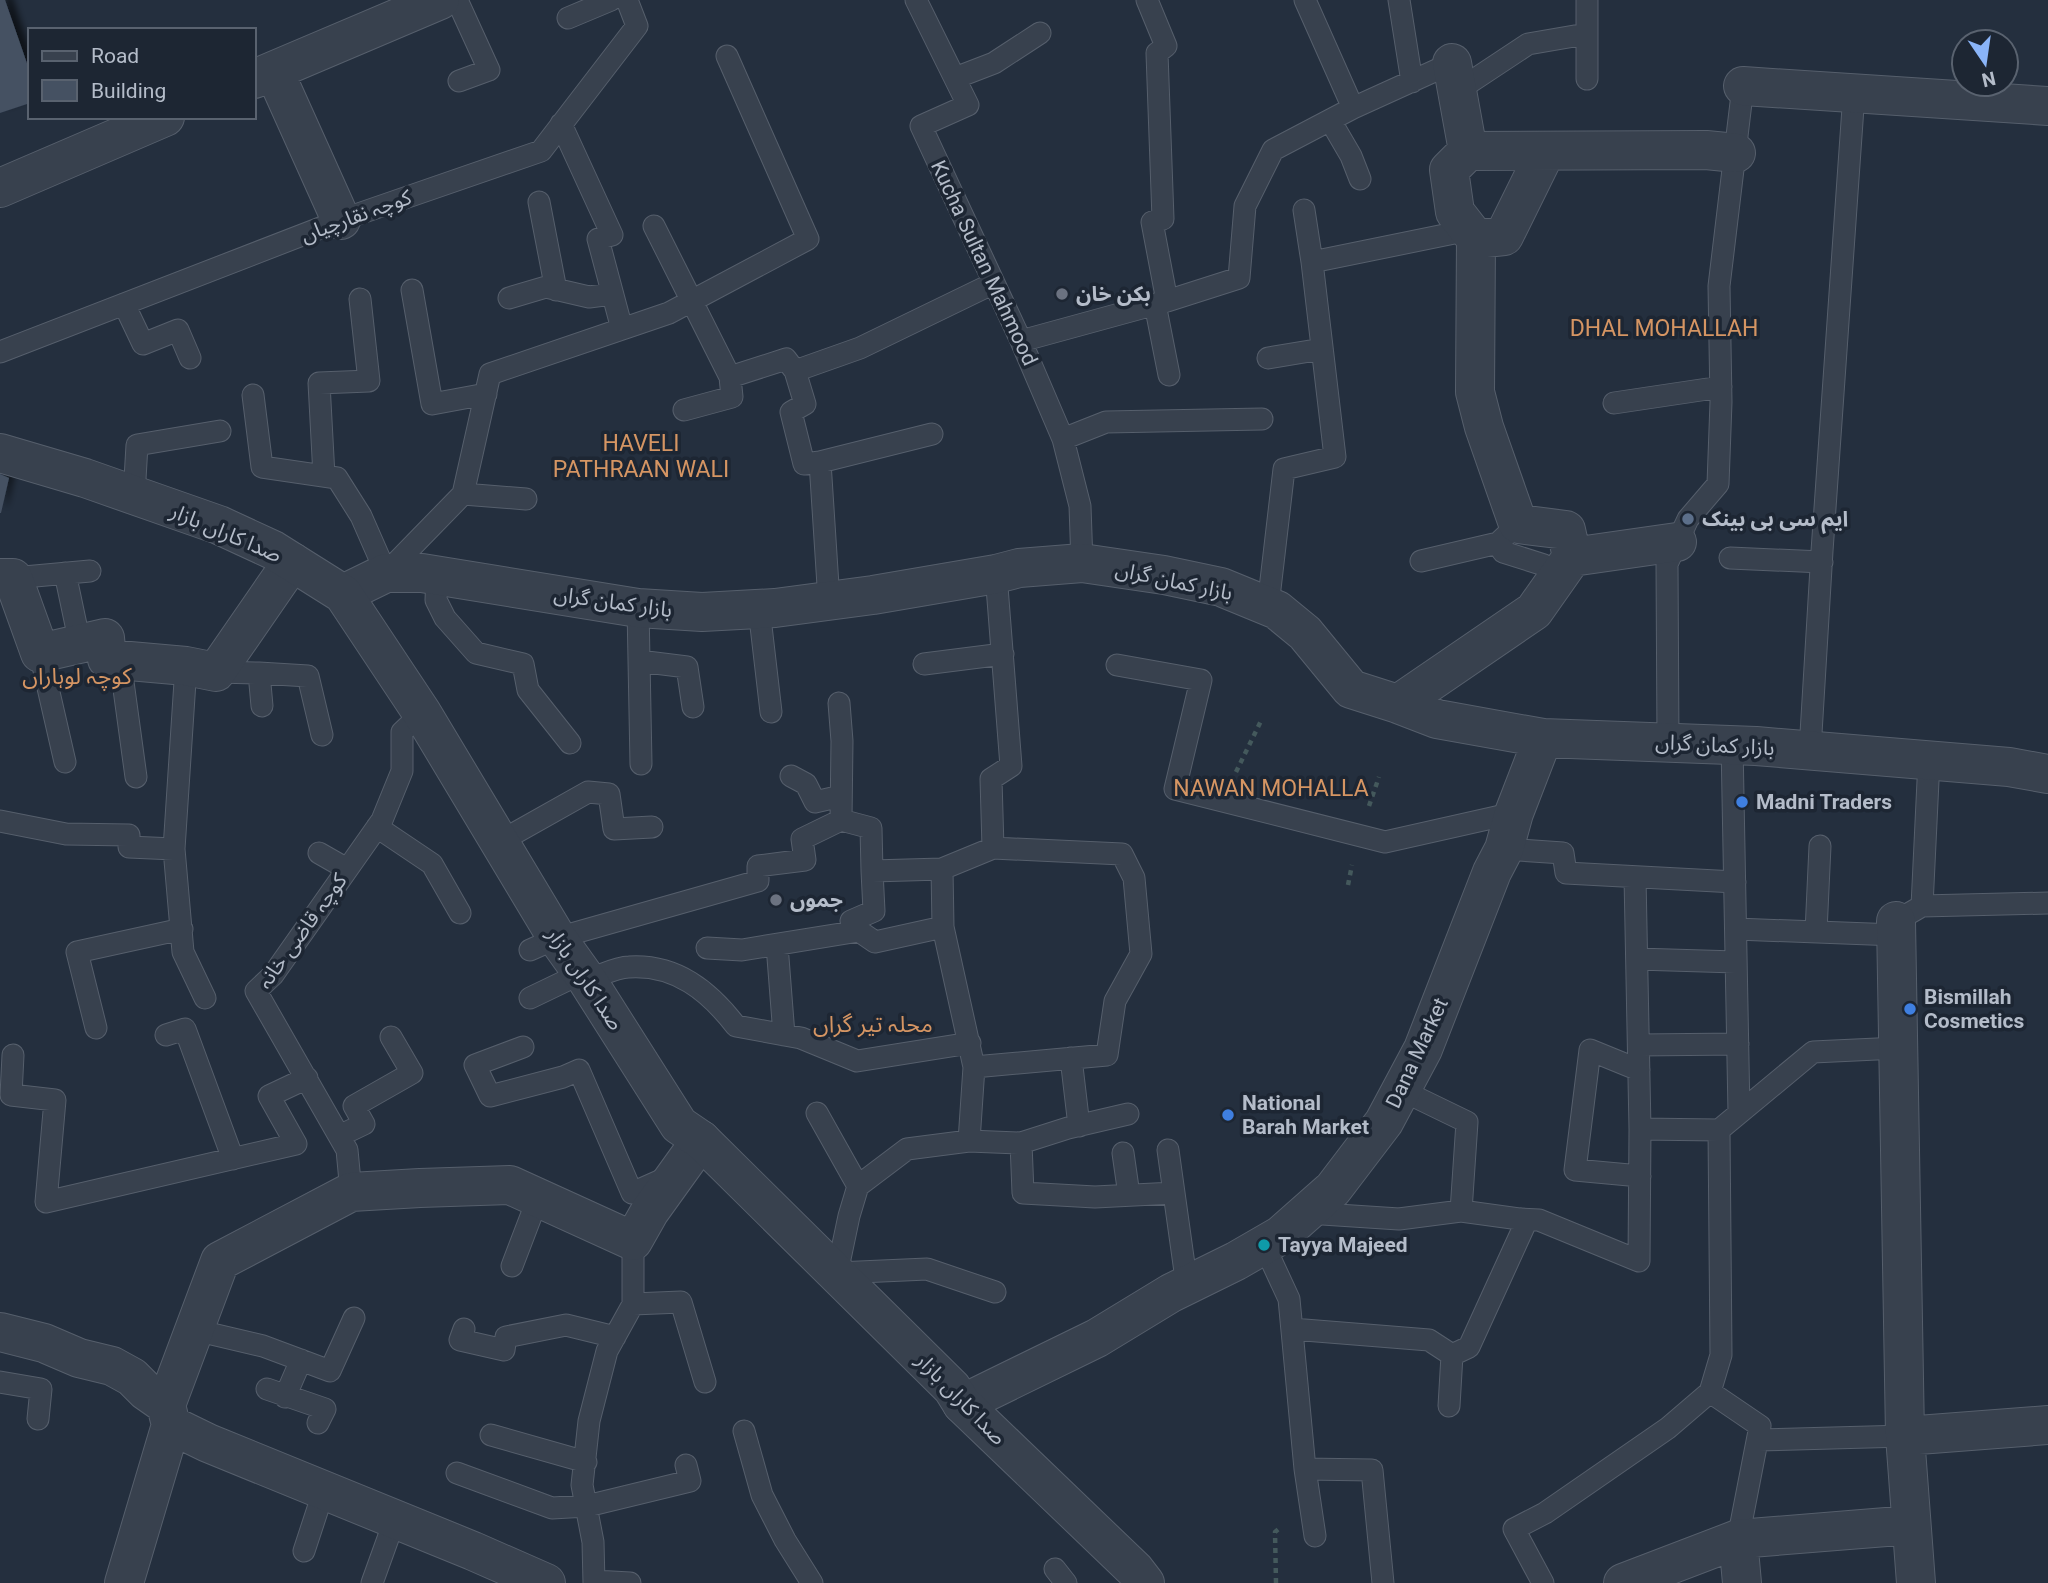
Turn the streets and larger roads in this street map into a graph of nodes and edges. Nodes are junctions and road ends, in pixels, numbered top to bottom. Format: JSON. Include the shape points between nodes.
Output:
{"nodes":[{"id":1,"x":440,"y":0,"type":"edge"},
{"id":2,"x":264,"y":75,"type":"edge"},
{"id":3,"x":1455,"y":77,"type":"road end"},
{"id":4,"x":1744,"y":86,"type":"road end"},
{"id":5,"x":2048,"y":106,"type":"edge"},
{"id":6,"x":160,"y":119,"type":"edge"},
{"id":7,"x":1468,"y":151,"type":"junction"},
{"id":8,"x":1546,"y":151,"type":"junction"},
{"id":9,"x":1736,"y":153,"type":"road end"},
{"id":10,"x":0,"y":188,"type":"edge"},
{"id":11,"x":341,"y":220,"type":"road end"},
{"id":12,"x":1473,"y":235,"type":"junction"},
{"id":13,"x":0,"y":453,"type":"edge"},
{"id":14,"x":1677,"y":542,"type":"road end"},
{"id":15,"x":1558,"y":561,"type":"junction"},
{"id":16,"x":292,"y":562,"type":"junction"},
{"id":17,"x":7,"y":578,"type":"edge"},
{"id":18,"x":342,"y":594,"type":"junction"},
{"id":19,"x":1398,"y":704,"type":"junction"},
{"id":20,"x":1543,"y":738,"type":"junction"},
{"id":21,"x":2048,"y":774,"type":"edge"},
{"id":22,"x":1904,"y":921,"type":"road end"},
{"id":23,"x":701,"y":1140,"type":"junction"},
{"id":24,"x":0,"y":1332,"type":"edge"},
{"id":25,"x":962,"y":1404,"type":"junction"},
{"id":26,"x":169,"y":1415,"type":"junction"},
{"id":27,"x":2048,"y":1424,"type":"edge"},
{"id":28,"x":1905,"y":1437,"type":"junction"},
{"id":29,"x":1911,"y":1525,"type":"junction"},
{"id":30,"x":1738,"y":1539,"type":"junction"},
{"id":31,"x":502,"y":1574,"type":"edge"},
{"id":32,"x":124,"y":1583,"type":"edge"},
{"id":33,"x":546,"y":1583,"type":"edge"},
{"id":34,"x":1146,"y":1583,"type":"edge"},
{"id":35,"x":1625,"y":1583,"type":"edge"},
{"id":36,"x":1742,"y":1583,"type":"edge"},
{"id":37,"x":1916,"y":1583,"type":"edge"}],
"edges":[{"from":1,"to":2,"type":"street"},
{"from":2,"to":11,"type":"street"},
{"from":3,"to":7,"type":"street"},
{"from":4,"to":5,"type":"street"},
{"from":6,"to":10,"type":"street"},
{"from":7,"to":8,"type":"street"},
{"from":7,"to":12,"type":"street","via":[[1449,170],[1455,212]]},
{"from":8,"to":9,"type":"street"},
{"from":8,"to":12,"type":"street","via":[[1504,236]]},
{"from":12,"to":15,"type":"street","via":[[1475,392],[1508,533],[1566,530]]},
{"from":13,"to":16,"type":"street","name":"صدا کاراں بازار","via":[[219,525]]},
{"from":14,"to":15,"type":"street"},
{"from":15,"to":19,"type":"street","via":[[1534,611]]},
{"from":16,"to":17,"type":"street","via":[[201,669],[102,654],[40,653]]},
{"from":16,"to":18,"type":"street","name":"صدا کاراں بازار"},
{"from":18,"to":19,"type":"street","name":"بازار کمان گراں","via":[[386,573],[422,573],[638,607],[702,612],[829,601],[1018,568],[1082,563],[1221,587],[1277,610],[1305,633],[1351,689]]},
{"from":18,"to":23,"type":"street","name":"صدا کاراں بازار","via":[[422,713],[499,842],[543,944],[584,977],[679,1125]]},
{"from":19,"to":20,"type":"street","name":"بازار کمان گراں","via":[[1437,719]]},
{"from":20,"to":21,"type":"street","name":"بازار کمان گراں","via":[[1732,744]]},
{"from":20,"to":25,"type":"street","name":"Dana Market","via":[[1504,849],[1423,1049],[1384,1122],[1333,1189],[1264,1245],[1097,1338]]},
{"from":22,"to":28,"type":"street","via":[[1898,1048]]},
{"from":23,"to":25,"type":"street","name":"صدا کاراں بازار","via":[[952,1388]]},
{"from":23,"to":26,"type":"street","via":[[633,1241],[510,1185],[351,1192],[220,1261]]},
{"from":24,"to":26,"type":"street","via":[[112,1366],[132,1377]]},
{"from":25,"to":34,"type":"street","name":"صدا کاراں بازار"},
{"from":26,"to":31,"type":"street","via":[[208,1443],[395,1519]]},
{"from":26,"to":32,"type":"street"},
{"from":27,"to":28,"type":"street"},
{"from":28,"to":29,"type":"street"},
{"from":29,"to":30,"type":"street"},
{"from":29,"to":37,"type":"street"},
{"from":30,"to":35,"type":"street"},
{"from":30,"to":36,"type":"street"},
{"from":31,"to":33,"type":"street"}]}
